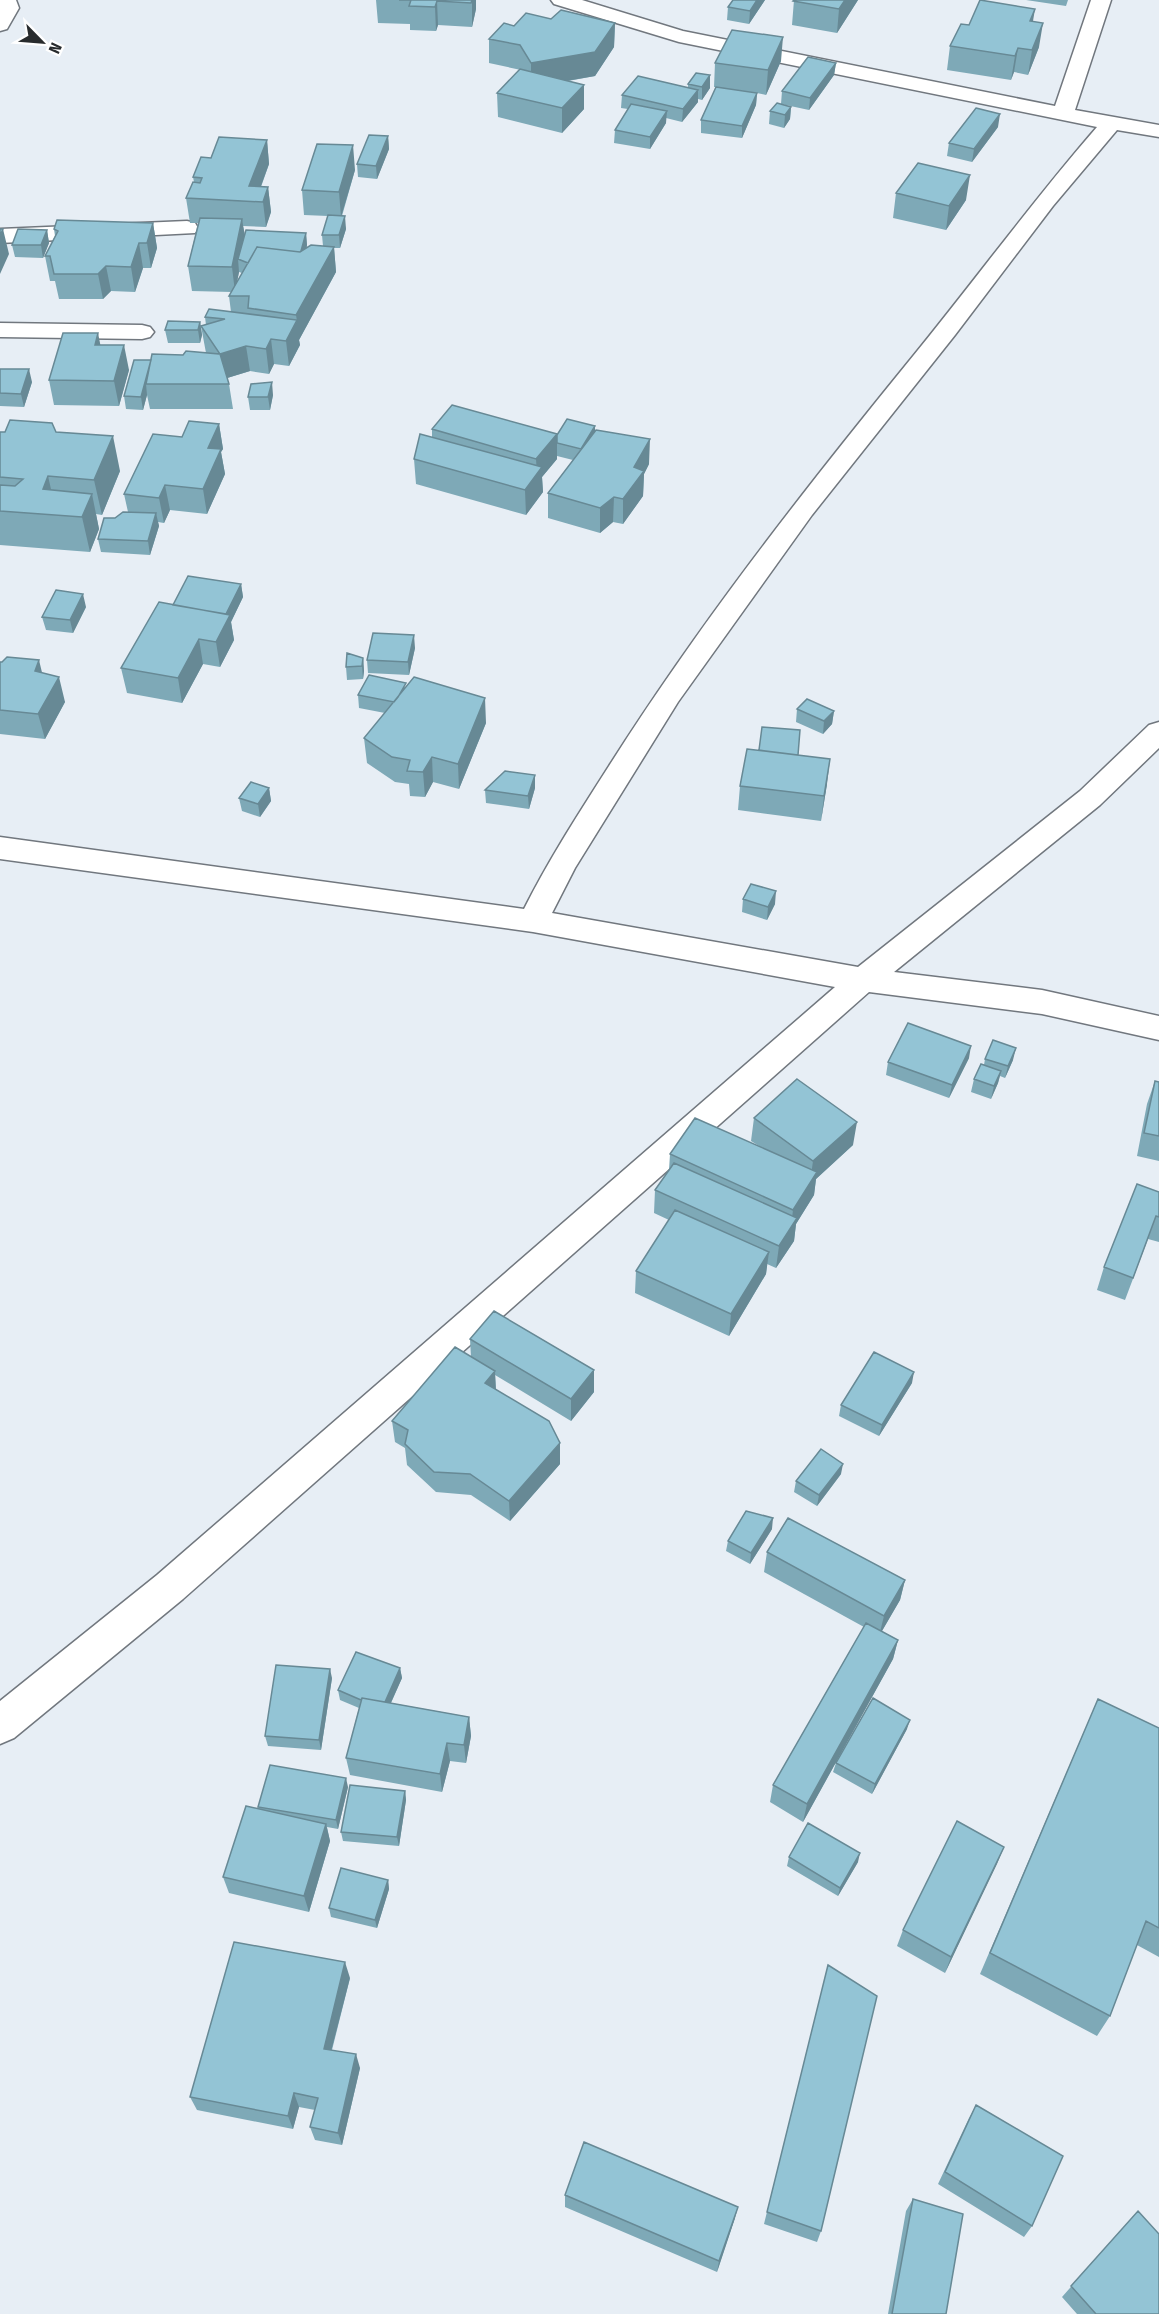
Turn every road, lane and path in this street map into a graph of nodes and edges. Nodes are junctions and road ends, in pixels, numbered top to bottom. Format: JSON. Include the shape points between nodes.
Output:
{"nodes":[{"id":1,"x":561,"y":0,"type":"edge"},
{"id":2,"x":1101,"y":0,"type":"edge"},
{"id":3,"x":10,"y":1,"type":"edge"},
{"id":4,"x":0,"y":25,"type":"edge"},
{"id":5,"x":1063,"y":114,"type":"junction"},
{"id":6,"x":1111,"y":124,"type":"junction"},
{"id":7,"x":1159,"y":131,"type":"edge"},
{"id":8,"x":188,"y":228,"type":"dead end"},
{"id":9,"x":0,"y":236,"type":"edge"},
{"id":10,"x":0,"y":330,"type":"edge"},
{"id":11,"x":141,"y":332,"type":"dead end"},
{"id":12,"x":1159,"y":732,"type":"edge"},
{"id":13,"x":0,"y":848,"type":"edge"},
{"id":14,"x":533,"y":921,"type":"junction"},
{"id":15,"x":863,"y":980,"type":"junction"},
{"id":16,"x":1159,"y":1028,"type":"edge"},
{"id":17,"x":0,"y":1725,"type":"edge"}],
"edges":[{"from":1,"to":5,"type":"street","via":[[679,36]]},
{"from":2,"to":5,"type":"street"},
{"from":3,"to":4,"type":"street"},
{"from":5,"to":6,"type":"street"},
{"from":6,"to":7,"type":"street"},
{"from":6,"to":14,"type":"street","via":[[1045,201],[803,509],[742,593],[668,696],[561,865]]},
{"from":8,"to":9,"type":"street"},
{"from":10,"to":11,"type":"street"},
{"from":12,"to":15,"type":"street","via":[[1090,798]]},
{"from":13,"to":14,"type":"street"},
{"from":14,"to":15,"type":"street"},
{"from":15,"to":16,"type":"street","via":[[1042,1002]]},
{"from":15,"to":17,"type":"street","via":[[170,1587]]}]}
